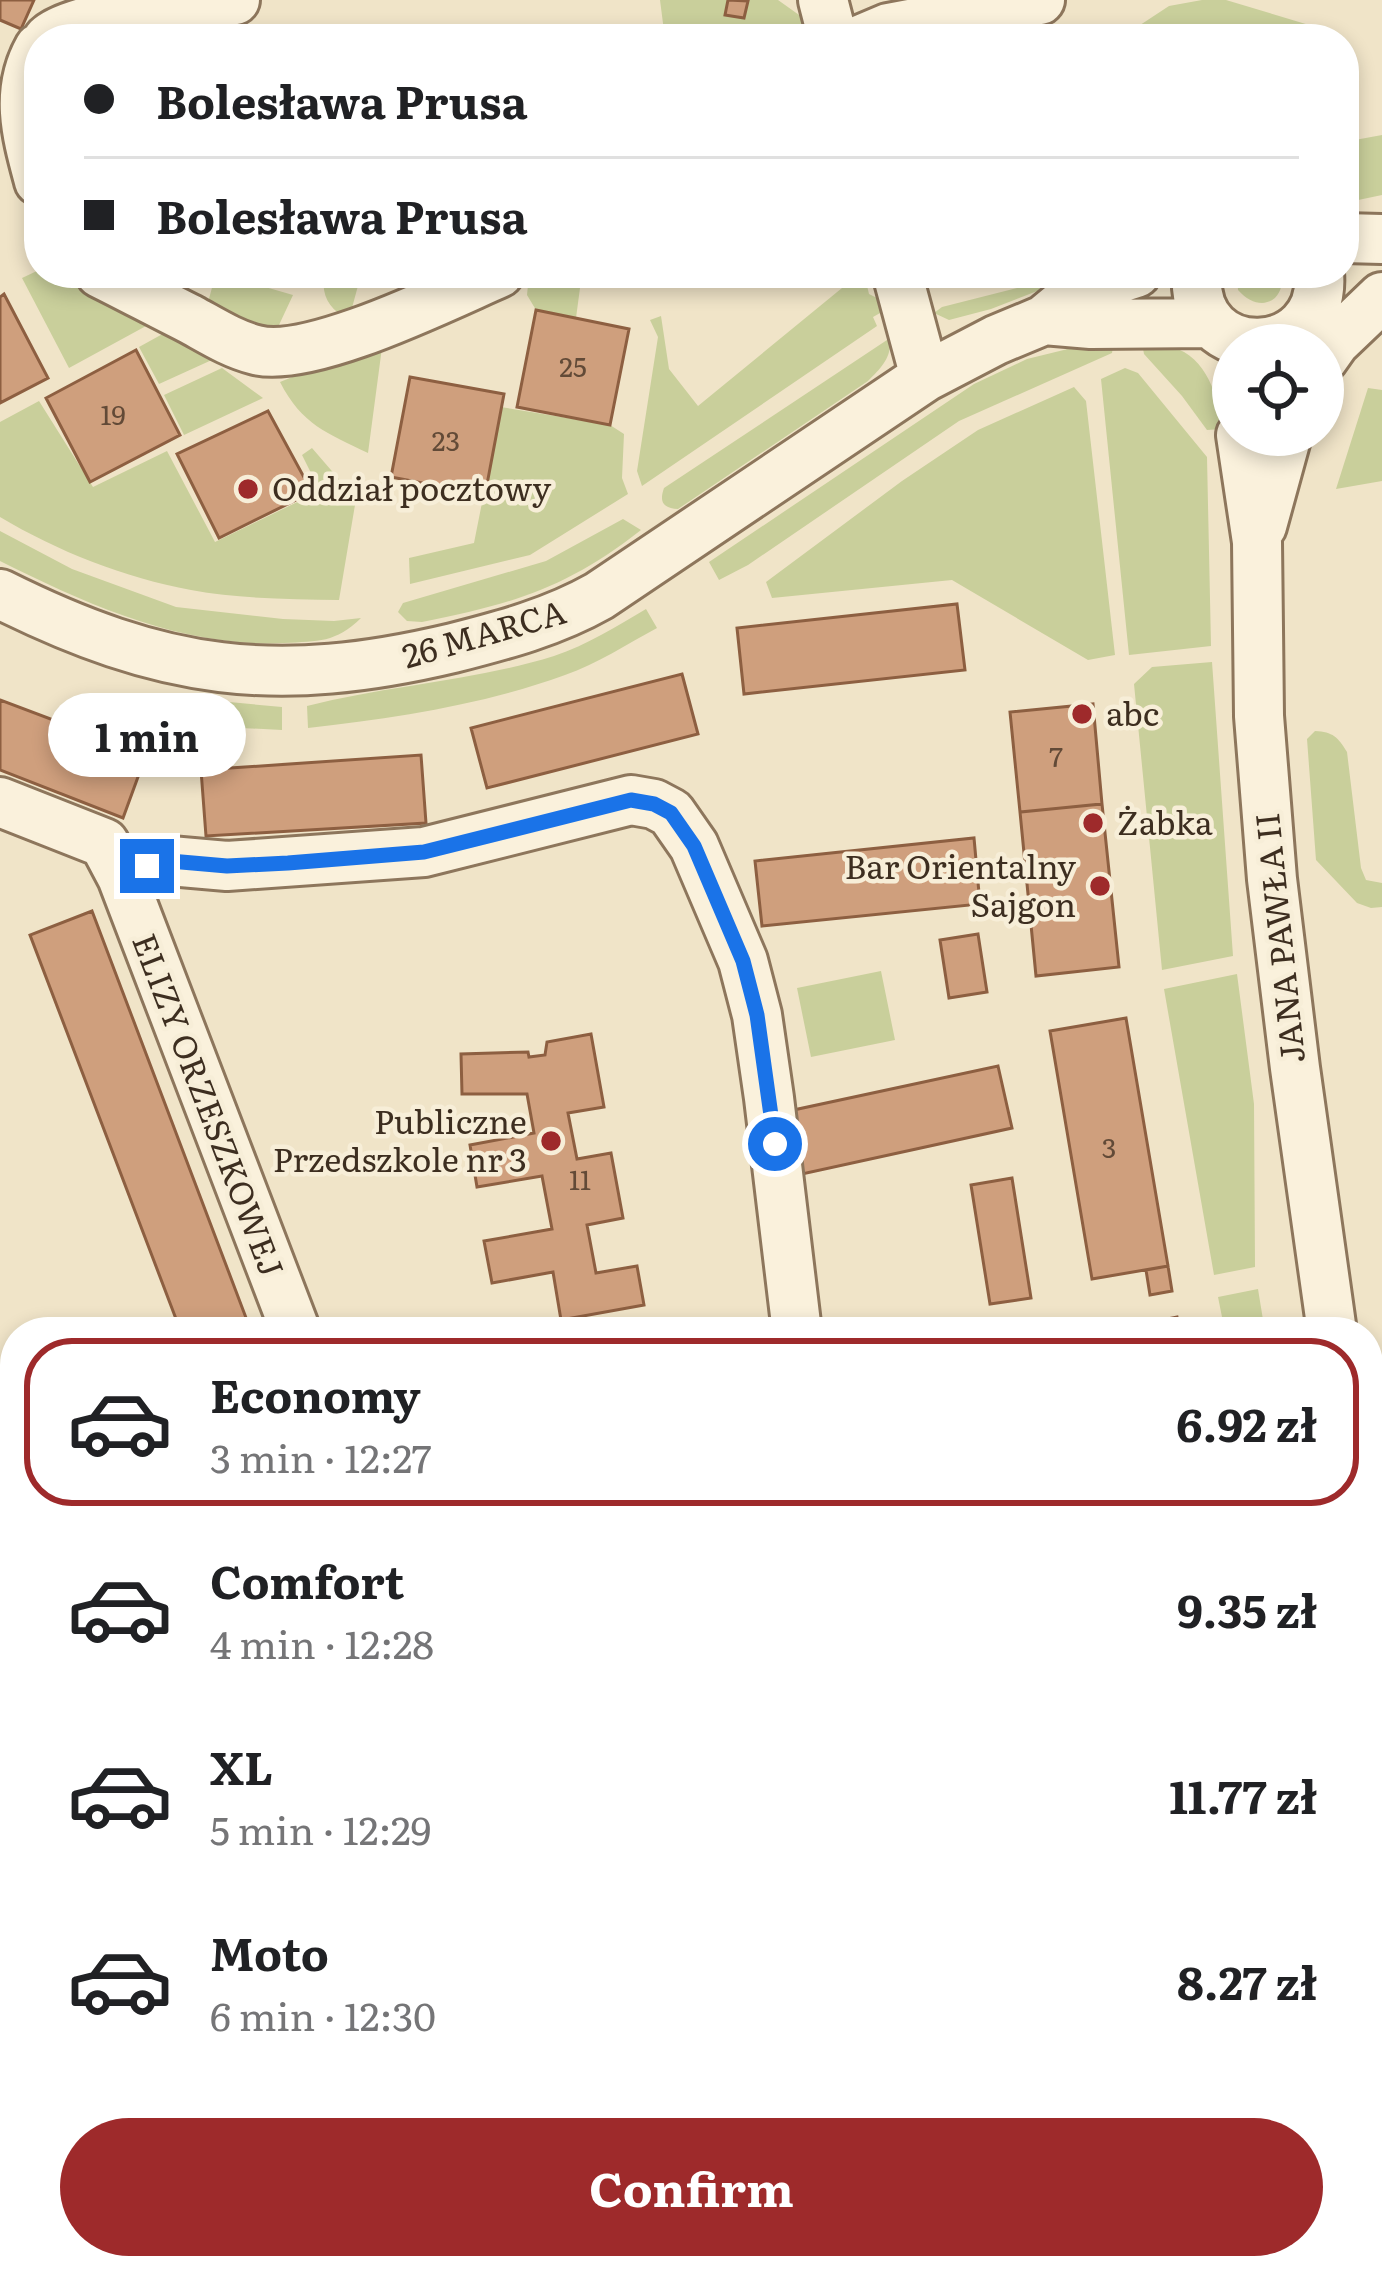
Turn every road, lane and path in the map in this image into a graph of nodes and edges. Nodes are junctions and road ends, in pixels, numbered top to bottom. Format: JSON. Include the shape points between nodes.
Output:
{"nodes":[{"id":1,"x":235,"y":0,"type":"edge"},
{"id":2,"x":1040,"y":0,"type":"edge"},
{"id":3,"x":75,"y":24,"type":"edge"},
{"id":4,"x":910,"y":24,"type":"edge"},
{"id":5,"x":128,"y":288,"type":"edge"},
{"id":6,"x":464,"y":288,"type":"edge"},
{"id":7,"x":901,"y":288,"type":"edge"},
{"id":8,"x":1089,"y":288,"type":"edge"},
{"id":9,"x":1198,"y":288,"type":"edge"},
{"id":10,"x":1382,"y":296,"type":"edge"},
{"id":11,"x":1044,"y":320,"type":"junction"},
{"id":12,"x":1212,"y":324,"type":"edge"},
{"id":13,"x":1344,"y":333,"type":"edge"},
{"id":14,"x":1212,"y":343,"type":"edge"},
{"id":15,"x":926,"y":377,"type":"junction"},
{"id":16,"x":1244,"y":456,"type":"edge"},
{"id":17,"x":1281,"y":456,"type":"edge"},
{"id":18,"x":1257,"y":542,"type":"junction"},
{"id":19,"x":0,"y":595,"type":"edge"},
{"id":20,"x":0,"y":802,"type":"edge"},
{"id":21,"x":122,"y":877,"type":"junction"},
{"id":22,"x":290,"y":1317,"type":"edge"},
{"id":23,"x":794,"y":1317,"type":"edge"},
{"id":24,"x":1330,"y":1317,"type":"edge"}],
"edges":[{"from":1,"to":3,"type":"street"},
{"from":2,"to":4,"type":"street"},
{"from":5,"to":6,"type":"street","via":[[260,352],[357,334]]},
{"from":7,"to":15,"type":"street"},
{"from":8,"to":11,"type":"street","name":"26 MARCA"},
{"from":9,"to":12,"type":"street"},
{"from":10,"to":13,"type":"street"},
{"from":11,"to":14,"type":"street","name":"26 MARCA"},
{"from":11,"to":15,"type":"street","name":"26 MARCA"},
{"from":15,"to":19,"type":"street","name":"26 MARCA","via":[[587,603],[441,650],[331,670],[230,670],[122,646]]},
{"from":16,"to":18,"type":"street","name":"JANA PAWŁA II"},
{"from":17,"to":18,"type":"street","name":"JANA PAWŁA II"},
{"from":18,"to":24,"type":"street","name":"JANA PAWŁA II","via":[[1272,879]]},
{"from":20,"to":21,"type":"street","via":[[104,843]]},
{"from":21,"to":22,"type":"street","name":"ELIZY ORZESZKOWEJ"},
{"from":21,"to":23,"type":"street","via":[[170,861],[248,865],[424,852],[631,800],[671,813],[735,941],[757,1015]]}]}
